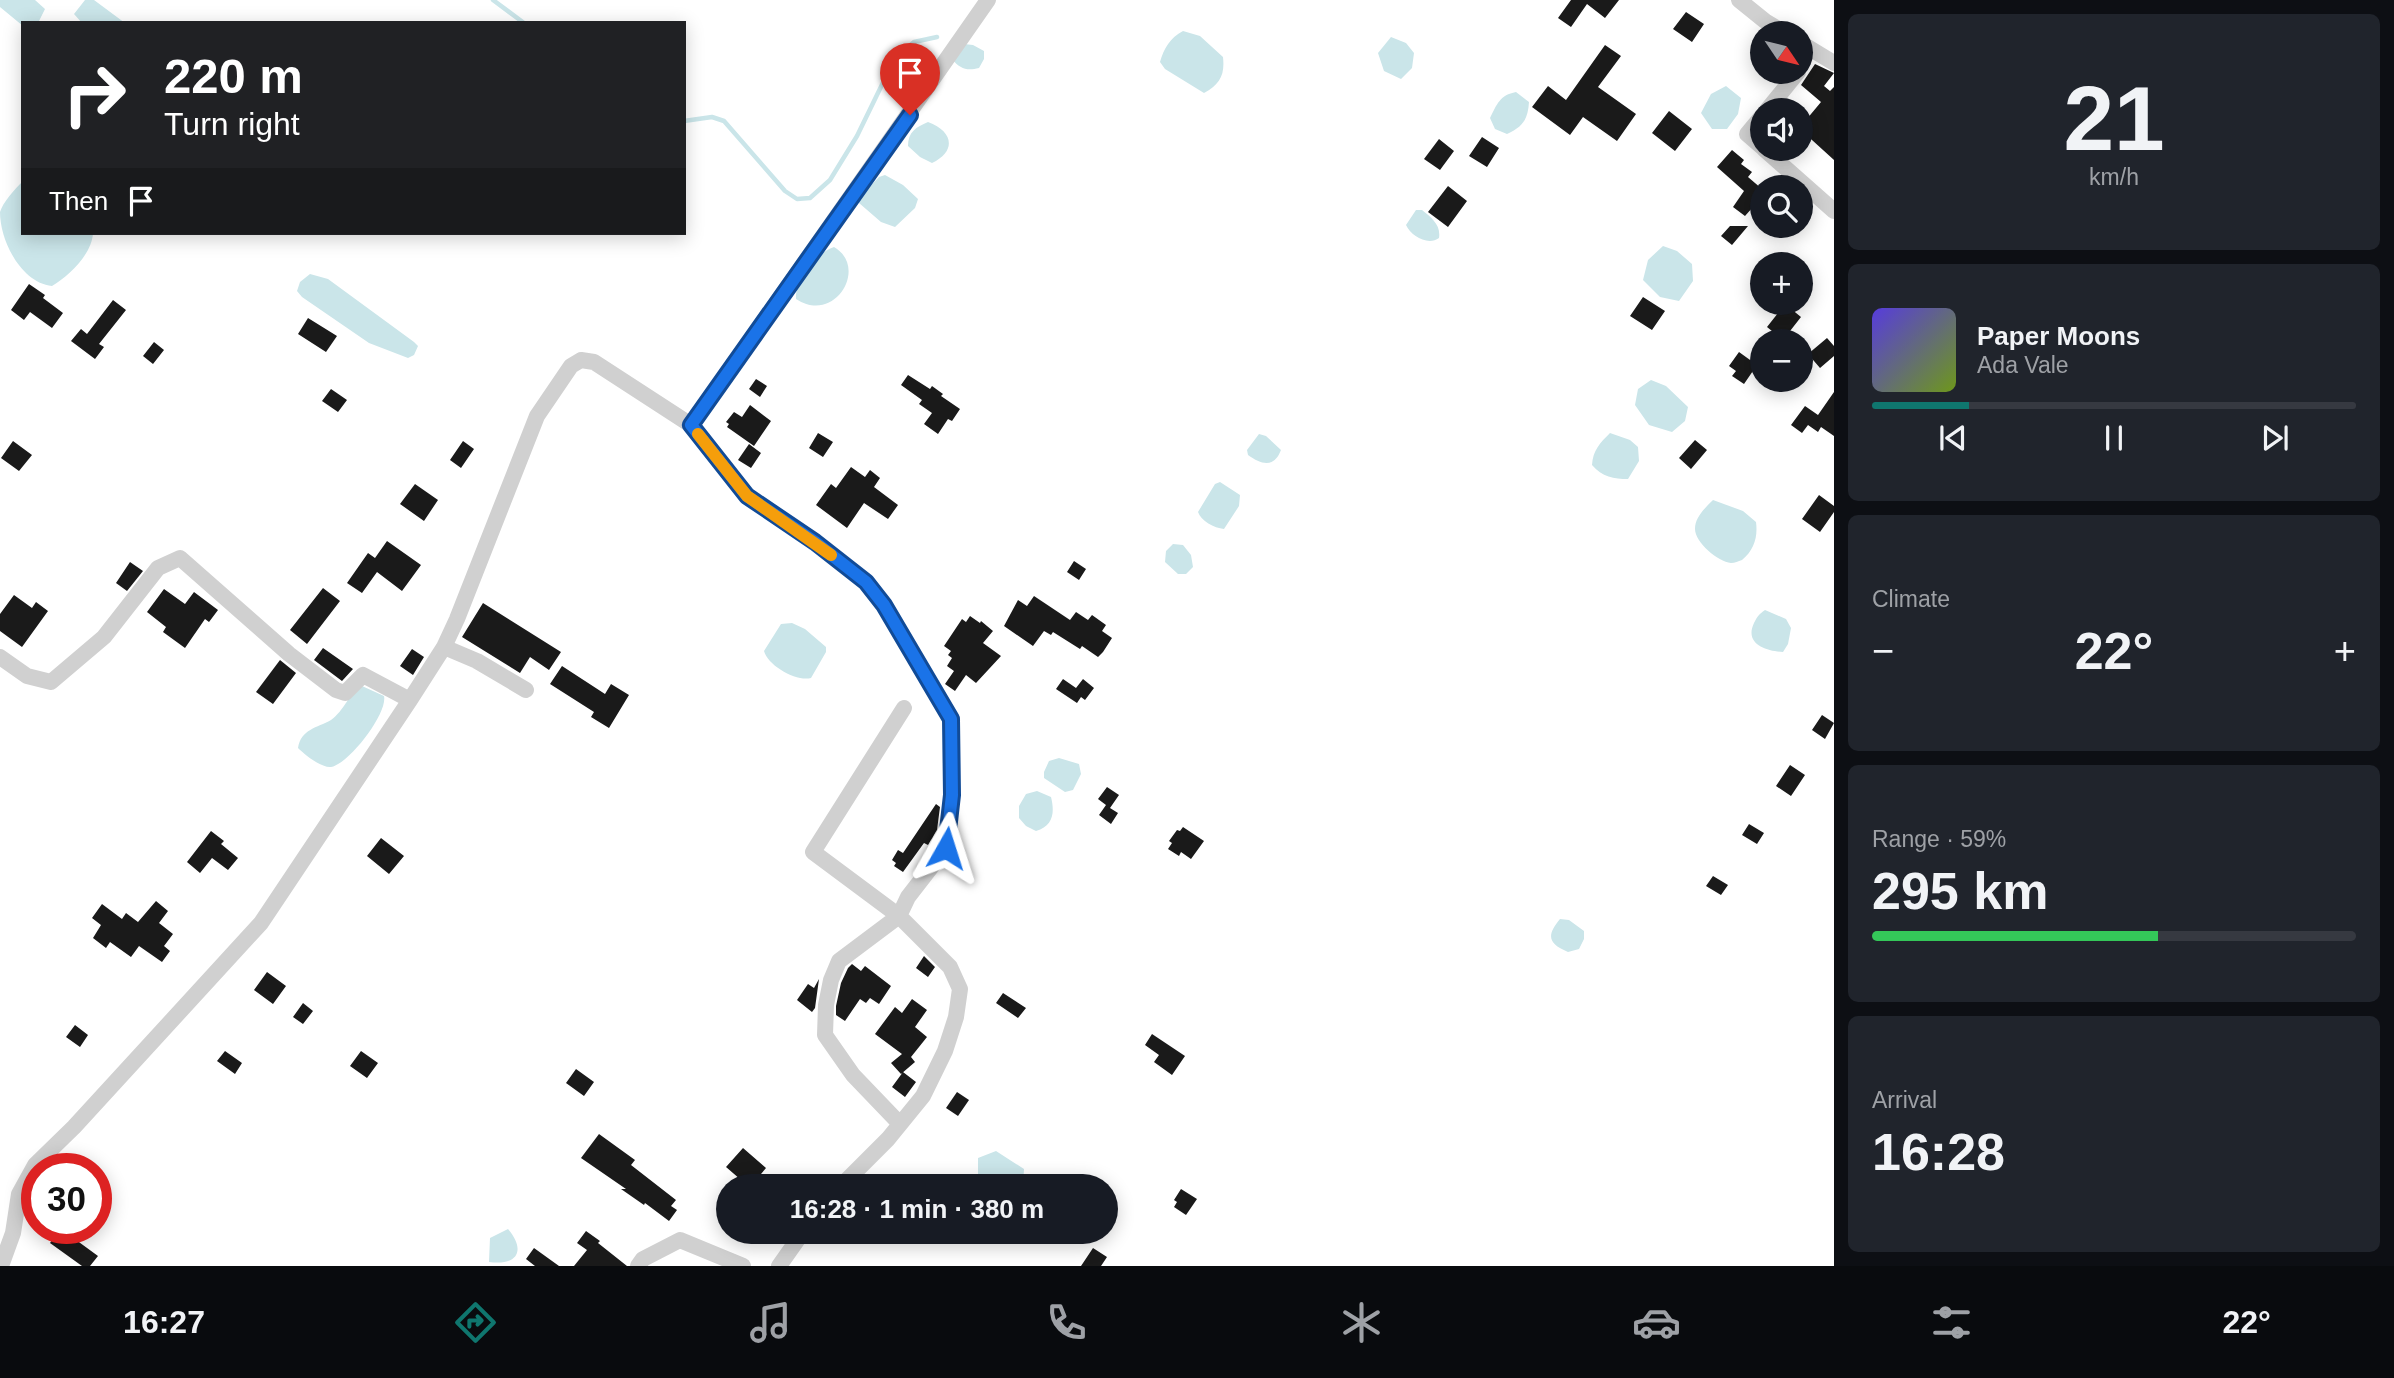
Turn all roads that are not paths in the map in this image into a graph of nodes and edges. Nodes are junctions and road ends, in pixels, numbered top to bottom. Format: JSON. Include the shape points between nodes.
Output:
{"nodes":[{"id":1,"x":988,"y":0,"type":"edge"},
{"id":2,"x":1739,"y":0,"type":"edge"},
{"id":3,"x":1765,"y":21,"type":"edge"},
{"id":4,"x":1813,"y":50,"type":"edge"},
{"id":5,"x":1834,"y":63,"type":"edge"},
{"id":6,"x":1788,"y":84,"type":"edge"},
{"id":7,"x":1777,"y":98,"type":"edge"},
{"id":8,"x":1778,"y":161,"type":"edge"},
{"id":9,"x":1834,"y":211,"type":"edge"},
{"id":10,"x":691,"y":425,"type":"junction"},
{"id":11,"x":444,"y":647,"type":"junction"},
{"id":12,"x":0,"y":657,"type":"edge"},
{"id":13,"x":526,"y":690,"type":"dead end"},
{"id":14,"x":410,"y":699,"type":"junction"},
{"id":15,"x":904,"y":708,"type":"dead end"},
{"id":16,"x":899,"y":916,"type":"junction"},
{"id":17,"x":900,"y":1124,"type":"junction"},
{"id":18,"x":852,"y":1174,"type":"edge"},
{"id":19,"x":795,"y":1244,"type":"edge"},
{"id":20,"x":1,"y":1266,"type":"edge"},
{"id":21,"x":638,"y":1266,"type":"edge"},
{"id":22,"x":743,"y":1266,"type":"edge"},
{"id":23,"x":779,"y":1266,"type":"edge"}],
"edges":[{"from":1,"to":10,"type":"street"},
{"from":2,"to":3,"type":"street"},
{"from":4,"to":5,"type":"street"},
{"from":6,"to":7,"type":"street"},
{"from":8,"to":9,"type":"street"},
{"from":10,"to":11,"type":"street","via":[[594,362],[581,360],[571,366],[537,416]]},
{"from":10,"to":16,"type":"street","via":[[747,496],[866,582],[951,719],[952,795],[946,848]]},
{"from":11,"to":13,"type":"street"},
{"from":11,"to":14,"type":"street"},
{"from":12,"to":14,"type":"street","via":[[27,676],[51,681],[104,637],[158,568],[180,558],[336,690],[345,693],[363,676]]},
{"from":14,"to":20,"type":"street","via":[[261,923],[35,1166],[19,1194],[13,1233]]},
{"from":15,"to":16,"type":"street","via":[[813,852]]},
{"from":16,"to":17,"type":"street","via":[[950,967],[960,989],[945,1051],[923,1096]]},
{"from":16,"to":17,"type":"street","via":[[839,961],[829,993],[825,1035],[853,1075]]},
{"from":17,"to":18,"type":"street"},
{"from":19,"to":23,"type":"street"},
{"from":21,"to":22,"type":"street","via":[[680,1240]]}]}
